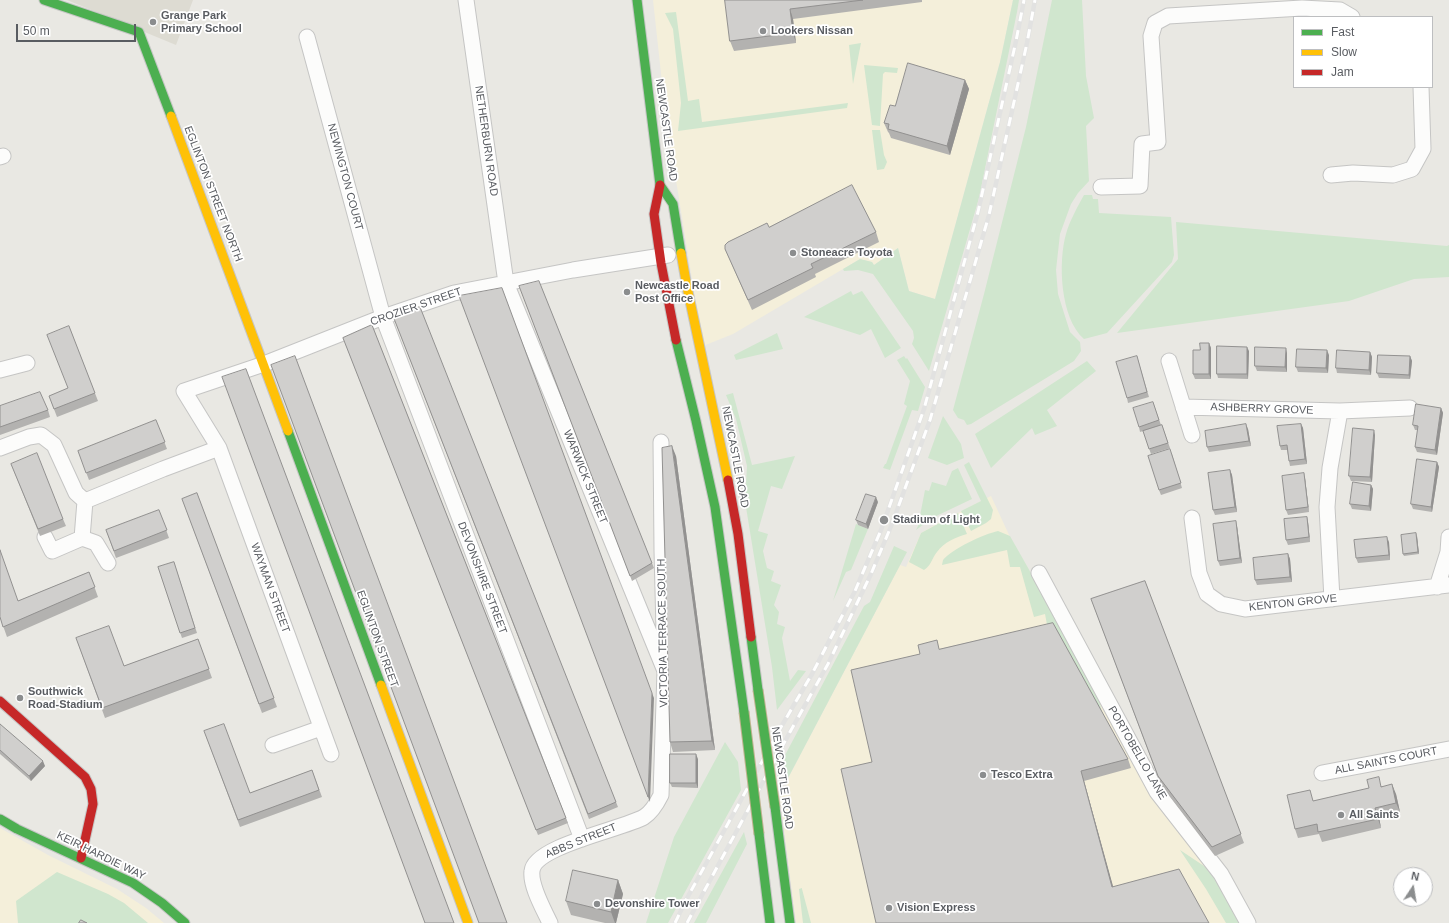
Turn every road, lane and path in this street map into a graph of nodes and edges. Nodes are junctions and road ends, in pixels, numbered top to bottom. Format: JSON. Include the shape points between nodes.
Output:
{"nodes":[{"id":1,"x":44,"y":0,"type":"edge"},
{"id":2,"x":466,"y":0,"type":"edge"},
{"id":3,"x":637,"y":0,"type":"edge"},
{"id":4,"x":1346,"y":9,"type":"edge"},
{"id":5,"x":307,"y":37,"type":"dead end"},
{"id":6,"x":1421,"y":88,"type":"edge"},
{"id":7,"x":1332,"y":175,"type":"dead end"},
{"id":8,"x":660,"y":186,"type":"junction"},
{"id":9,"x":1101,"y":187,"type":"dead end"},
{"id":10,"x":681,"y":253,"type":"junction"},
{"id":11,"x":660,"y":257,"type":"junction"},
{"id":12,"x":506,"y":283,"type":"junction"},
{"id":13,"x":383,"y":317,"type":"junction"},
{"id":14,"x":1169,"y":361,"type":"dead end"},
{"id":15,"x":27,"y":364,"type":"dead end"},
{"id":16,"x":264,"y":364,"type":"junction"},
{"id":17,"x":0,"y":370,"type":"edge"},
{"id":18,"x":184,"y":391,"type":"joint"},
{"id":19,"x":1184,"y":407,"type":"junction"},
{"id":20,"x":1410,"y":408,"type":"dead end"},
{"id":21,"x":1340,"y":411,"type":"junction"},
{"id":22,"x":1192,"y":435,"type":"dead end"},
{"id":23,"x":661,"y":442,"type":"dead end"},
{"id":24,"x":0,"y":448,"type":"edge"},
{"id":25,"x":219,"y":448,"type":"junction"},
{"id":26,"x":85,"y":501,"type":"junction"},
{"id":27,"x":1192,"y":518,"type":"dead end"},
{"id":28,"x":44,"y":537,"type":"edge"},
{"id":29,"x":1449,"y":537,"type":"edge"},
{"id":30,"x":82,"y":538,"type":"junction"},
{"id":31,"x":108,"y":563,"type":"dead end"},
{"id":32,"x":1039,"y":574,"type":"dead end"},
{"id":33,"x":1443,"y":586,"type":"edge"},
{"id":34,"x":1332,"y":599,"type":"junction"},
{"id":35,"x":665,"y":671,"type":"junction"},
{"id":36,"x":0,"y":701,"type":"edge"},
{"id":37,"x":321,"y":728,"type":"junction"},
{"id":38,"x":273,"y":746,"type":"dead end"},
{"id":39,"x":1449,"y":749,"type":"edge"},
{"id":40,"x":331,"y":754,"type":"dead end"},
{"id":41,"x":1322,"y":773,"type":"dead end"},
{"id":42,"x":644,"y":816,"type":"joint"},
{"id":43,"x":0,"y":819,"type":"edge"},
{"id":44,"x":582,"y":839,"type":"junction"},
{"id":45,"x":81,"y":858,"type":"junction"},
{"id":46,"x":185,"y":923,"type":"edge"},
{"id":47,"x":468,"y":923,"type":"edge"},
{"id":48,"x":550,"y":923,"type":"edge"},
{"id":49,"x":770,"y":923,"type":"edge"},
{"id":50,"x":790,"y":923,"type":"edge"},
{"id":51,"x":1248,"y":923,"type":"edge"}],
"edges":[{"from":1,"to":16,"type":"main road","name":"EGLINTON STREET NORTH","via":[[138,32]]},
{"from":2,"to":12,"type":"street","name":"NETHERBURN ROAD"},
{"from":3,"to":8,"type":"main road","name":"NEWCASTLE ROAD"},
{"from":4,"to":9,"type":"street","via":[[1302,8],[1168,16],[1154,23],[1151,36],[1158,142],[1142,144],[1140,186]]},
{"from":5,"to":13,"type":"street","name":"NEWINGTON COURT"},
{"from":6,"to":7,"type":"street","via":[[1423,149],[1412,169],[1393,175]]},
{"from":8,"to":10,"type":"main road","name":"NEWCASTLE ROAD","via":[[673,204]]},
{"from":8,"to":11,"type":"main road","via":[[654,214]]},
{"from":10,"to":11,"type":"street","name":"CROZIER STREET"},
{"from":10,"to":50,"type":"main road","name":"NEWCASTLE ROAD","bridge":true,"via":[[736,526]]},
{"from":11,"to":12,"type":"street","name":"CROZIER STREET"},
{"from":11,"to":49,"type":"main road","bridge":true,"via":[[672,324],[715,507]]},
{"from":12,"to":13,"type":"street","name":"CROZIER STREET","via":[[454,293]]},
{"from":12,"to":35,"type":"street","name":"WARWICK STREET"},
{"from":13,"to":16,"type":"street","name":"CROZIER STREET"},
{"from":13,"to":44,"type":"street","name":"DEVONSHIRE STREET"},
{"from":14,"to":19,"type":"street"},
{"from":15,"to":17,"type":"street"},
{"from":16,"to":18,"type":"street","name":"CROZIER STREET"},
{"from":16,"to":47,"type":"main road","name":"EGLINTON STREET"},
{"from":18,"to":25,"type":"street","name":"WAYMAN STREET"},
{"from":19,"to":21,"type":"street","name":"ASHBERRY GROVE"},
{"from":19,"to":22,"type":"street"},
{"from":20,"to":21,"type":"street","name":"ASHBERRY GROVE"},
{"from":21,"to":34,"type":"street","via":[[1326,507]]},
{"from":23,"to":35,"type":"street","name":"VICTORIA TERRACE SOUTH"},
{"from":24,"to":26,"type":"street","via":[[41,435],[54,445],[76,493]]},
{"from":25,"to":26,"type":"street"},
{"from":25,"to":37,"type":"street","name":"WAYMAN STREET"},
{"from":26,"to":30,"type":"street"},
{"from":27,"to":34,"type":"street","name":"KENTON GROVE","via":[[1199,573],[1207,594],[1221,604],[1245,609]]},
{"from":28,"to":30,"type":"street","via":[[52,551]]},
{"from":29,"to":33,"type":"street","name":"KENTON GROVE"},
{"from":30,"to":31,"type":"street","via":[[96,544]]},
{"from":32,"to":51,"type":"street","name":"PORTOBELLO LANE","via":[[1157,792],[1221,874]]},
{"from":33,"to":34,"type":"street","name":"KENTON GROVE"},
{"from":35,"to":42,"type":"street","name":"VICTORIA TERRACE SOUTH","via":[[661,795],[656,806]]},
{"from":36,"to":45,"type":"main road","via":[[85,777],[91,789],[93,804]]},
{"from":37,"to":38,"type":"street"},
{"from":37,"to":40,"type":"street","name":"WAYMAN STREET"},
{"from":39,"to":41,"type":"street","name":"ALL SAINTS COURT"},
{"from":42,"to":44,"type":"street","name":"ABBS STREET"},
{"from":43,"to":45,"type":"main road","name":"KEIR HARDIE WAY"},
{"from":44,"to":48,"type":"street","name":"ABBS STREET","via":[[544,855],[536,861],[532,870],[532,881]]},
{"from":45,"to":46,"type":"main road","name":"KEIR HARDIE WAY","via":[[133,883]]}]}
